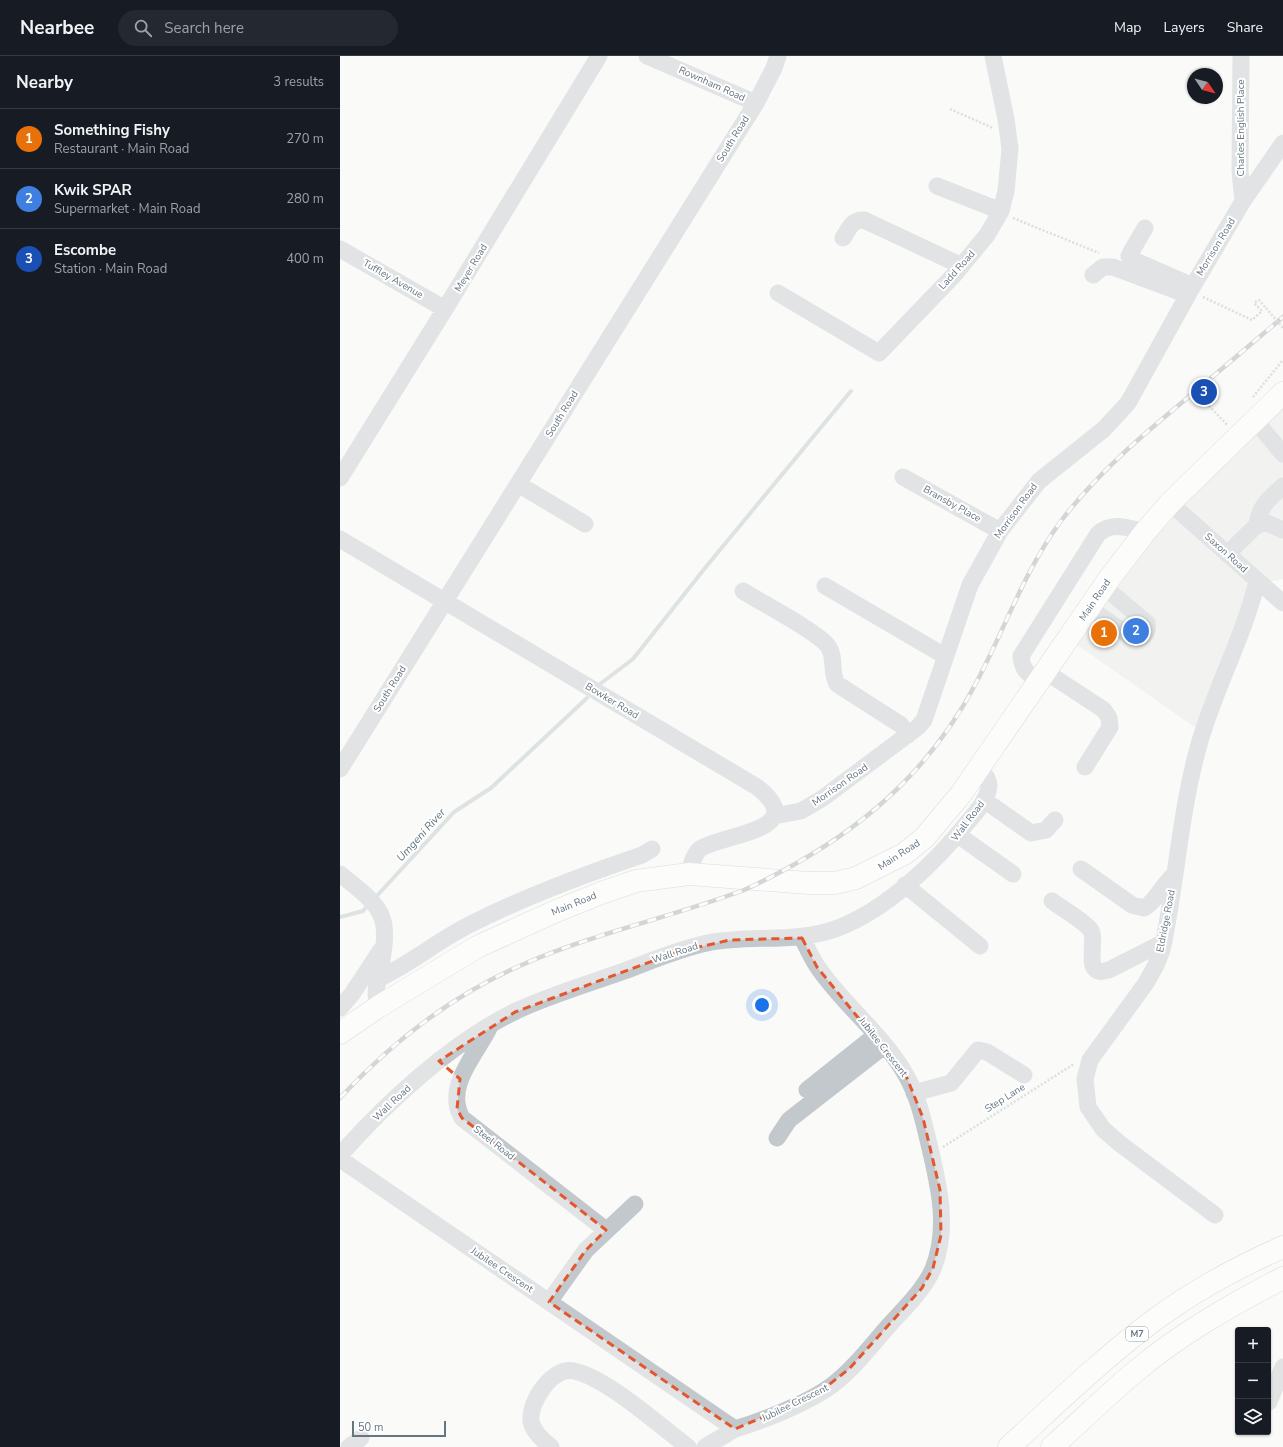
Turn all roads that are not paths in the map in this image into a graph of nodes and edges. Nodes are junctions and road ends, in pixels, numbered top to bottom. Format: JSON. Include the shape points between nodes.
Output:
{"nodes":[{"id":1,"x":599,"y":56,"type":"edge"},
{"id":2,"x":647,"y":56,"type":"edge"},
{"id":3,"x":778,"y":56,"type":"edge"},
{"id":4,"x":993,"y":56,"type":"edge"},
{"id":5,"x":1241,"y":56,"type":"edge"},
{"id":6,"x":756,"y":104,"type":"junction"},
{"id":7,"x":1283,"y":143,"type":"edge"},
{"id":8,"x":937,"y":186,"type":"dead end"},
{"id":9,"x":1243,"y":201,"type":"junction"},
{"id":10,"x":1000,"y":212,"type":"junction"},
{"id":11,"x":1145,"y":228,"type":"dead end"},
{"id":12,"x":843,"y":238,"type":"dead end"},
{"id":13,"x":340,"y":249,"type":"edge"},
{"id":14,"x":962,"y":266,"type":"junction"},
{"id":15,"x":1093,"y":275,"type":"dead end"},
{"id":16,"x":1190,"y":291,"type":"junction"},
{"id":17,"x":778,"y":293,"type":"dead end"},
{"id":18,"x":445,"y":309,"type":"junction"},
{"id":19,"x":1283,"y":393,"type":"edge"},
{"id":20,"x":1244,"y":420,"type":"junction"},
{"id":21,"x":1283,"y":454,"type":"edge"},
{"id":22,"x":903,"y":477,"type":"dead end"},
{"id":23,"x":340,"y":478,"type":"edge"},
{"id":24,"x":518,"y":484,"type":"junction"},
{"id":25,"x":1283,"y":486,"type":"edge"},
{"id":26,"x":1170,"y":503,"type":"junction"},
{"id":27,"x":585,"y":524,"type":"dead end"},
{"id":28,"x":1257,"y":525,"type":"junction"},
{"id":29,"x":1283,"y":530,"type":"edge"},
{"id":30,"x":1000,"y":531,"type":"junction"},
{"id":31,"x":1145,"y":532,"type":"junction"},
{"id":32,"x":340,"y":539,"type":"edge"},
{"id":33,"x":1227,"y":554,"type":"junction"},
{"id":34,"x":825,"y":586,"type":"dead end"},
{"id":35,"x":1269,"y":586,"type":"edge"},
{"id":36,"x":1104,"y":587,"type":"junction"},
{"id":37,"x":743,"y":591,"type":"dead end"},
{"id":38,"x":444,"y":601,"type":"junction"},
{"id":39,"x":1283,"y":603,"type":"edge"},
{"id":40,"x":1089,"y":608,"type":"junction"},
{"id":41,"x":946,"y":654,"type":"junction"},
{"id":42,"x":1043,"y":677,"type":"junction"},
{"id":43,"x":908,"y":735,"type":"junction"},
{"id":44,"x":1086,"y":767,"type":"dead end"},
{"id":45,"x":980,"y":768,"type":"junction"},
{"id":46,"x":340,"y":769,"type":"edge"},
{"id":47,"x":984,"y":800,"type":"junction"},
{"id":48,"x":774,"y":816,"type":"junction"},
{"id":49,"x":1055,"y":820,"type":"dead end"},
{"id":50,"x":958,"y":835,"type":"junction"},
{"id":51,"x":652,"y":850,"type":"dead end"},
{"id":52,"x":1081,"y":869,"type":"dead end"},
{"id":53,"x":340,"y":874,"type":"edge"},
{"id":54,"x":689,"y":874,"type":"junction"},
{"id":55,"x":1013,"y":874,"type":"dead end"},
{"id":56,"x":1175,"y":874,"type":"junction"},
{"id":57,"x":905,"y":885,"type":"junction"},
{"id":58,"x":1052,"y":901,"type":"dead end"},
{"id":59,"x":802,"y":938,"type":"junction"},
{"id":60,"x":1164,"y":942,"type":"junction"},
{"id":61,"x":385,"y":943,"type":"junction"},
{"id":62,"x":980,"y":946,"type":"dead end"},
{"id":63,"x":378,"y":979,"type":"junction"},
{"id":64,"x":378,"y":1007,"type":"junction"},
{"id":65,"x":340,"y":1008,"type":"edge"},
{"id":66,"x":490,"y":1026,"type":"junction"},
{"id":67,"x":340,"y":1033,"type":"edge"},
{"id":68,"x":880,"y":1040,"type":"junction"},
{"id":69,"x":439,"y":1061,"type":"junction"},
{"id":70,"x":1024,"y":1076,"type":"dead end"},
{"id":71,"x":460,"y":1078,"type":"junction"},
{"id":72,"x":807,"y":1090,"type":"dead end"},
{"id":73,"x":914,"y":1093,"type":"junction"},
{"id":74,"x":777,"y":1138,"type":"dead end"},
{"id":75,"x":340,"y":1155,"type":"edge"},
{"id":76,"x":340,"y":1159,"type":"edge"},
{"id":77,"x":635,"y":1204,"type":"dead end"},
{"id":78,"x":1215,"y":1215,"type":"dead end"},
{"id":79,"x":606,"y":1230,"type":"junction"},
{"id":80,"x":1283,"y":1247,"type":"edge"},
{"id":81,"x":1283,"y":1278,"type":"edge"},
{"id":82,"x":550,"y":1302,"type":"junction"},
{"id":83,"x":1283,"y":1367,"type":"edge"},
{"id":84,"x":1270,"y":1399,"type":"edge"},
{"id":85,"x":735,"y":1429,"type":"junction"},
{"id":86,"x":551,"y":1447,"type":"edge"},
{"id":87,"x":688,"y":1447,"type":"edge"},
{"id":88,"x":704,"y":1447,"type":"edge"},
{"id":89,"x":1008,"y":1447,"type":"edge"},
{"id":90,"x":1052,"y":1447,"type":"edge"}],
"edges":[{"from":1,"to":18,"type":"street","name":"Meyer Road"},
{"from":2,"to":6,"type":"street","name":"Rownham Road"},
{"from":3,"to":6,"type":"street","name":"South Road"},
{"from":4,"to":10,"type":"street","name":"Ladd Road","via":[[1010,149],[1006,191]]},
{"from":5,"to":9,"type":"street","name":"Charles English Place","via":[[1240,171]]},
{"from":6,"to":24,"type":"street","name":"South Road"},
{"from":7,"to":9,"type":"street","name":"Morrison Road"},
{"from":8,"to":10,"type":"street"},
{"from":9,"to":16,"type":"street","name":"Morrison Road"},
{"from":10,"to":14,"type":"street","name":"Ladd Road","via":[[987,235]]},
{"from":11,"to":16,"type":"street","via":[[1129,256],[1131,259]]},
{"from":12,"to":14,"type":"street","via":[[852,224],[864,220]]},
{"from":13,"to":18,"type":"street","name":"Tuffley Avenue"},
{"from":14,"to":17,"type":"street","name":"Ladd Road","via":[[879,353]]},
{"from":15,"to":16,"type":"street","via":[[1103,267],[1113,267]]},
{"from":16,"to":30,"type":"street","name":"Morrison Road","via":[[1128,403],[1104,430],[1039,481]]},
{"from":18,"to":23,"type":"street","name":"Meyer Road"},
{"from":19,"to":20,"type":"main road","name":"Main Road"},
{"from":20,"to":21,"type":"street"},
{"from":20,"to":26,"type":"main road","name":"Main Road"},
{"from":22,"to":30,"type":"street","name":"Bransby Place"},
{"from":24,"to":27,"type":"street"},
{"from":24,"to":38,"type":"street","name":"South Road"},
{"from":25,"to":28,"type":"street","via":[[1259,510]]},
{"from":26,"to":31,"type":"main road","name":"Main Road"},
{"from":26,"to":33,"type":"street","name":"Saxon Road"},
{"from":28,"to":29,"type":"street","via":[[1267,523]]},
{"from":28,"to":33,"type":"street"},
{"from":30,"to":41,"type":"street","name":"Morrison Road","via":[[970,585]]},
{"from":31,"to":36,"type":"main road","name":"Main Road"},
{"from":31,"to":42,"type":"street","via":[[1115,526],[1098,534],[1021,656],[1026,672]]},
{"from":32,"to":38,"type":"street","name":"Bowker Road"},
{"from":33,"to":35,"type":"street","name":"Saxon Road"},
{"from":34,"to":41,"type":"street","via":[[938,652]]},
{"from":35,"to":39,"type":"street","name":"Saxon Road"},
{"from":35,"to":56,"type":"street","name":"Eldridge Road","via":[[1248,614],[1200,741]]},
{"from":36,"to":40,"type":"main road","name":"Main Road"},
{"from":36,"to":40,"type":"street","via":[[1148,622],[1146,634],[1141,638],[1131,636]]},
{"from":37,"to":43,"type":"street","via":[[823,640],[832,654],[834,678],[838,684],[900,725]]},
{"from":38,"to":46,"type":"street","name":"South Road"},
{"from":38,"to":48,"type":"street","name":"Bowker Road","via":[[757,787],[770,797],[774,806]]},
{"from":40,"to":42,"type":"main road","name":"Main Road"},
{"from":41,"to":43,"type":"street","name":"Morrison Road","via":[[924,720]]},
{"from":42,"to":44,"type":"street","via":[[1104,710],[1109,718],[1110,727]]},
{"from":42,"to":45,"type":"main road","name":"Main Road"},
{"from":43,"to":48,"type":"street","name":"Morrison Road","via":[[823,798],[801,811]]},
{"from":45,"to":47,"type":"street","name":"Wall Road","via":[[987,776],[989,784]]},
{"from":45,"to":54,"type":"main road","name":"Main Road","via":[[943,818],[924,838],[898,857],[856,878],[835,883],[808,883]]},
{"from":47,"to":49,"type":"street","via":[[1031,833],[1046,830]]},
{"from":47,"to":50,"type":"street","name":"Wall Road"},
{"from":48,"to":54,"type":"street","via":[[761,829],[713,843],[700,850],[694,857]]},
{"from":50,"to":55,"type":"street"},
{"from":50,"to":57,"type":"street","name":"Wall Road"},
{"from":51,"to":63,"type":"street","via":[[528,898],[466,926],[401,968]]},
{"from":52,"to":56,"type":"street","via":[[1132,905],[1144,908]]},
{"from":53,"to":61,"type":"street","via":[[380,910],[385,926]]},
{"from":54,"to":64,"type":"main road","name":"Main Road","via":[[636,881],[554,912],[477,947]]},
{"from":56,"to":60,"type":"street","name":"Eldridge Road"},
{"from":57,"to":59,"type":"street","name":"Wall Road","via":[[852,921],[838,928]]},
{"from":57,"to":62,"type":"street"},
{"from":58,"to":60,"type":"street","via":[[1090,929],[1094,941],[1091,960],[1098,970],[1103,972]]},
{"from":59,"to":66,"type":"street","name":"Wall Road","via":[[730,940],[695,946],[551,996]]},
{"from":59,"to":68,"type":"street","name":"Jubilee Crescent","via":[[817,967]]},
{"from":60,"to":78,"type":"street","name":"Eldridge Road","via":[[1146,983],[1090,1060],[1085,1078],[1085,1091],[1088,1107],[1103,1129]]},
{"from":61,"to":63,"type":"street"},
{"from":61,"to":65,"type":"street"},
{"from":63,"to":64,"type":"street","via":[[375,991]]},
{"from":64,"to":67,"type":"main road","name":"Main Road"},
{"from":66,"to":69,"type":"street","name":"Wall Road"},
{"from":66,"to":71,"type":"street","name":"Steel Road"},
{"from":68,"to":72,"type":"street"},
{"from":68,"to":73,"type":"street","name":"Jubilee Crescent","via":[[899,1064]]},
{"from":68,"to":74,"type":"street","via":[[789,1120]]},
{"from":69,"to":71,"type":"street"},
{"from":69,"to":75,"type":"street","name":"Wall Road","via":[[408,1086]]},
{"from":70,"to":73,"type":"street","via":[[987,1052],[978,1050],[951,1083]]},
{"from":71,"to":79,"type":"street","name":"Steel Road","via":[[457,1109],[462,1118]]},
{"from":73,"to":85,"type":"street","name":"Jubilee Crescent","via":[[940,1190],[941,1235],[933,1268],[922,1288],[831,1386],[760,1421]]},
{"from":76,"to":82,"type":"street","name":"Jubilee Crescent"},
{"from":77,"to":79,"type":"street"},
{"from":79,"to":82,"type":"street","via":[[586,1250]]},
{"from":80,"to":89,"type":"main road","number":"M7","via":[[1214,1281],[1154,1320]]},
{"from":81,"to":90,"type":"main road","via":[[1243,1298],[1190,1331],[1136,1370]]},
{"from":82,"to":85,"type":"street","name":"Jubilee Crescent"},
{"from":83,"to":84,"type":"street"},
{"from":85,"to":88,"type":"street"},
{"from":86,"to":87,"type":"street","via":[[535,1431],[532,1409],[546,1384],[566,1370],[575,1371],[608,1387]]}]}
